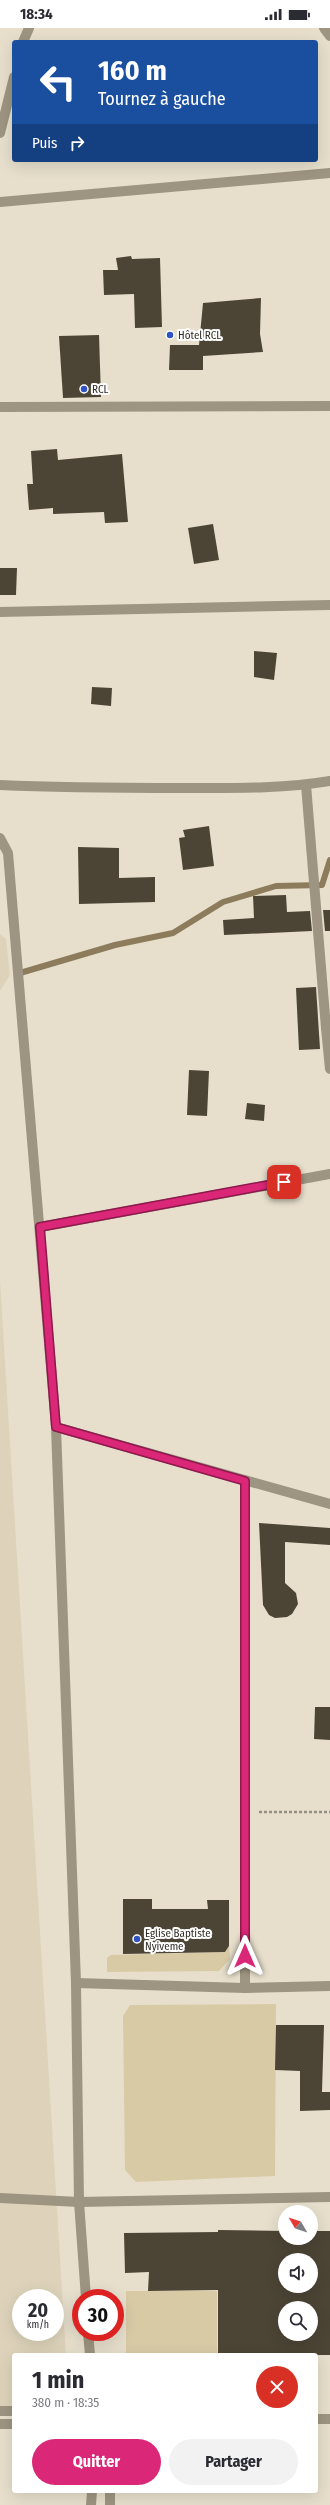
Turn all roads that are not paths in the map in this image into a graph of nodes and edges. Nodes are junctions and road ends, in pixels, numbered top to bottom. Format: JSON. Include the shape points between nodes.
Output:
{"nodes":[{"id":1,"x":29,"y":28,"type":"edge"},
{"id":2,"x":324,"y":28,"type":"edge"},
{"id":3,"x":330,"y":36,"type":"edge"},
{"id":4,"x":24,"y":40,"type":"edge"},
{"id":5,"x":12,"y":85,"type":"edge"},
{"id":6,"x":0,"y":133,"type":"edge"},
{"id":7,"x":330,"y":173,"type":"edge"},
{"id":8,"x":0,"y":202,"type":"edge"},
{"id":9,"x":330,"y":406,"type":"edge"},
{"id":10,"x":0,"y":407,"type":"edge"},
{"id":11,"x":330,"y":605,"type":"edge"},
{"id":12,"x":0,"y":612,"type":"edge"},
{"id":13,"x":330,"y":782,"type":"edge"},
{"id":14,"x":0,"y":785,"type":"edge"},
{"id":15,"x":306,"y":785,"type":"junction"},
{"id":16,"x":0,"y":838,"type":"edge"},
{"id":17,"x":328,"y":1025,"type":"edge"},
{"id":18,"x":330,"y":1068,"type":"edge"},
{"id":19,"x":330,"y":1174,"type":"edge"},
{"id":20,"x":40,"y":1227,"type":"junction"},
{"id":21,"x":56,"y":1427,"type":"junction"},
{"id":22,"x":245,"y":1481,"type":"junction"},
{"id":23,"x":330,"y":1504,"type":"edge"},
{"id":24,"x":76,"y":1983,"type":"junction"},
{"id":25,"x":330,"y":1986,"type":"edge"},
{"id":26,"x":245,"y":1988,"type":"junction"},
{"id":27,"x":330,"y":2197,"type":"edge"},
{"id":28,"x":0,"y":2198,"type":"edge"},
{"id":29,"x":79,"y":2202,"type":"junction"},
{"id":30,"x":85,"y":2289,"type":"edge"},
{"id":31,"x":89,"y":2341,"type":"edge"},
{"id":32,"x":90,"y":2353,"type":"edge"},
{"id":33,"x":0,"y":2411,"type":"edge"},
{"id":34,"x":12,"y":2411,"type":"edge"},
{"id":35,"x":318,"y":2413,"type":"edge"},
{"id":36,"x":330,"y":2413,"type":"edge"},
{"id":37,"x":318,"y":2419,"type":"edge"},
{"id":38,"x":330,"y":2419,"type":"edge"},
{"id":39,"x":0,"y":2424,"type":"edge"},
{"id":40,"x":12,"y":2424,"type":"edge"},
{"id":41,"x":92,"y":2493,"type":"edge"},
{"id":42,"x":110,"y":2493,"type":"edge"},
{"id":43,"x":91,"y":2505,"type":"edge"},
{"id":44,"x":110,"y":2505,"type":"edge"}],
"edges":[{"from":1,"to":4,"type":"street"},
{"from":2,"to":3,"type":"street"},
{"from":5,"to":6,"type":"street"},
{"from":7,"to":8,"type":"street"},
{"from":9,"to":10,"type":"street"},
{"from":11,"to":12,"type":"street"},
{"from":13,"to":15,"type":"street"},
{"from":14,"to":15,"type":"street","via":[[111,789]]},
{"from":15,"to":17,"type":"street"},
{"from":16,"to":20,"type":"street","via":[[8,853]]},
{"from":17,"to":18,"type":"street"},
{"from":19,"to":20,"type":"street"},
{"from":20,"to":21,"type":"street"},
{"from":21,"to":22,"type":"street"},
{"from":21,"to":24,"type":"street"},
{"from":22,"to":23,"type":"street"},
{"from":22,"to":26,"type":"street"},
{"from":24,"to":26,"type":"street"},
{"from":24,"to":29,"type":"street"},
{"from":25,"to":26,"type":"street"},
{"from":27,"to":29,"type":"street"},
{"from":28,"to":29,"type":"street"},
{"from":29,"to":30,"type":"street"},
{"from":31,"to":32,"type":"street"},
{"from":33,"to":34,"type":"street"},
{"from":35,"to":36,"type":"street"},
{"from":37,"to":38,"type":"street"},
{"from":39,"to":40,"type":"street"},
{"from":41,"to":43,"type":"street"},
{"from":42,"to":44,"type":"street"}]}
